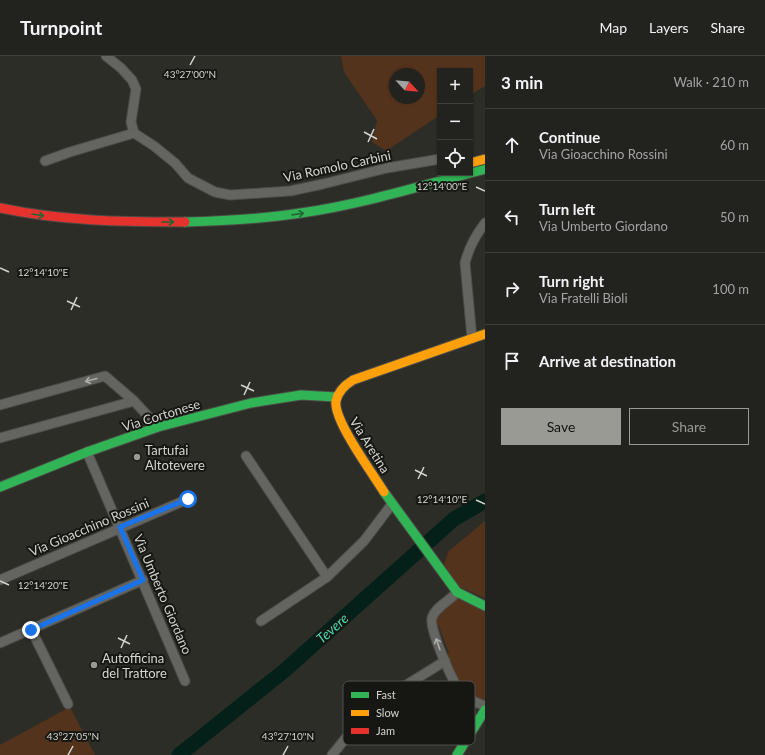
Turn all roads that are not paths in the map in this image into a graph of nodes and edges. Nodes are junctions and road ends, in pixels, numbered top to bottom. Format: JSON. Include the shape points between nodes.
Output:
{"nodes":[{"id":1,"x":106,"y":56,"type":"edge"},
{"id":2,"x":134,"y":133,"type":"junction"},
{"id":3,"x":485,"y":158,"type":"edge"},
{"id":4,"x":437,"y":160,"type":"edge"},
{"id":5,"x":45,"y":161,"type":"dead end"},
{"id":6,"x":473,"y":161,"type":"edge"},
{"id":7,"x":485,"y":169,"type":"edge"},
{"id":8,"x":0,"y":208,"type":"edge"},
{"id":9,"x":99,"y":211,"type":"dead end"},
{"id":10,"x":121,"y":212,"type":"dead end"},
{"id":11,"x":144,"y":212,"type":"dead end"},
{"id":12,"x":158,"y":213,"type":"dead end"},
{"id":13,"x":485,"y":223,"type":"edge"},
{"id":14,"x":485,"y":334,"type":"edge"},
{"id":15,"x":472,"y":338,"type":"junction"},
{"id":16,"x":336,"y":397,"type":"junction"},
{"id":17,"x":134,"y":401,"type":"junction"},
{"id":18,"x":0,"y":405,"type":"edge"},
{"id":19,"x":158,"y":427,"type":"junction"},
{"id":20,"x":0,"y":438,"type":"edge"},
{"id":21,"x":87,"y":452,"type":"junction"},
{"id":22,"x":246,"y":456,"type":"dead end"},
{"id":23,"x":0,"y":487,"type":"edge"},
{"id":24,"x":188,"y":499,"type":"dead end"},
{"id":25,"x":392,"y":504,"type":"junction"},
{"id":26,"x":120,"y":527,"type":"junction"},
{"id":27,"x":328,"y":577,"type":"junction"},
{"id":28,"x":0,"y":580,"type":"edge"},
{"id":29,"x":143,"y":580,"type":"junction"},
{"id":30,"x":457,"y":592,"type":"junction"},
{"id":31,"x":485,"y":606,"type":"edge"},
{"id":32,"x":261,"y":621,"type":"dead end"},
{"id":33,"x":31,"y":630,"type":"junction"},
{"id":34,"x":0,"y":643,"type":"edge"},
{"id":35,"x":445,"y":662,"type":"junction"},
{"id":36,"x":185,"y":681,"type":"dead end"},
{"id":37,"x":414,"y":681,"type":"edge"},
{"id":38,"x":455,"y":681,"type":"edge"},
{"id":39,"x":475,"y":701,"type":"edge"},
{"id":40,"x":68,"y":704,"type":"dead end"},
{"id":41,"x":485,"y":706,"type":"edge"},
{"id":42,"x":485,"y":710,"type":"edge"},
{"id":43,"x":475,"y":726,"type":"edge"},
{"id":44,"x":343,"y":741,"type":"edge"},
{"id":45,"x":463,"y":745,"type":"edge"},
{"id":46,"x":332,"y":755,"type":"edge"},
{"id":47,"x":457,"y":755,"type":"edge"}],
"edges":[{"from":1,"to":2,"type":"street","via":[[132,80],[136,89],[131,122]]},
{"from":2,"to":4,"type":"street","name":"Via Romolo Carbini","via":[[176,163],[188,178],[215,192],[230,195],[290,191],[387,168]]},
{"from":2,"to":5,"type":"street"},
{"from":3,"to":6,"type":"main road","bridge":true},
{"from":8,"to":7,"type":"main road","one_way":true,"via":[[55,218],[105,222],[258,219],[302,213],[382,196]]},
{"from":9,"to":10,"type":"main road"},
{"from":11,"to":12,"type":"main road"},
{"from":13,"to":15,"type":"street","via":[[473,240],[465,262]]},
{"from":14,"to":15,"type":"main road"},
{"from":15,"to":16,"type":"main road","via":[[353,380],[343,386]]},
{"from":16,"to":19,"type":"main road","name":"Via Cortonese","via":[[301,395],[251,403]]},
{"from":16,"to":25,"type":"main road","name":"Via Aretina","via":[[336,415]]},
{"from":17,"to":18,"type":"street","one_way":true,"via":[[105,376]]},
{"from":17,"to":19,"type":"street"},
{"from":17,"to":20,"type":"street"},
{"from":19,"to":21,"type":"main road","name":"Via Cortonese"},
{"from":21,"to":23,"type":"main road","name":"Via Cortonese"},
{"from":21,"to":26,"type":"street","name":"Via Umberto Giordano"},
{"from":22,"to":27,"type":"street"},
{"from":24,"to":26,"type":"street","name":"Via Gioacchino Rossini"},
{"from":25,"to":27,"type":"street","via":[[364,541]]},
{"from":25,"to":30,"type":"main road","name":"Via Aretina"},
{"from":26,"to":28,"type":"street","name":"Via Gioacchino Rossini"},
{"from":26,"to":29,"type":"street","name":"Via Umberto Giordano"},
{"from":27,"to":32,"type":"street"},
{"from":29,"to":33,"type":"street"},
{"from":29,"to":36,"type":"street","name":"Via Umberto Giordano"},
{"from":30,"to":31,"type":"main road","name":"Via Aretina"},
{"from":35,"to":30,"type":"street","one_way":true,"via":[[431,620],[436,610]]},
{"from":33,"to":34,"type":"street"},
{"from":33,"to":40,"type":"street"},
{"from":35,"to":37,"type":"street"},
{"from":35,"to":38,"type":"street"},
{"from":39,"to":41,"type":"street"},
{"from":42,"to":43,"type":"main road"},
{"from":44,"to":46,"type":"street"},
{"from":45,"to":47,"type":"main road"}]}
